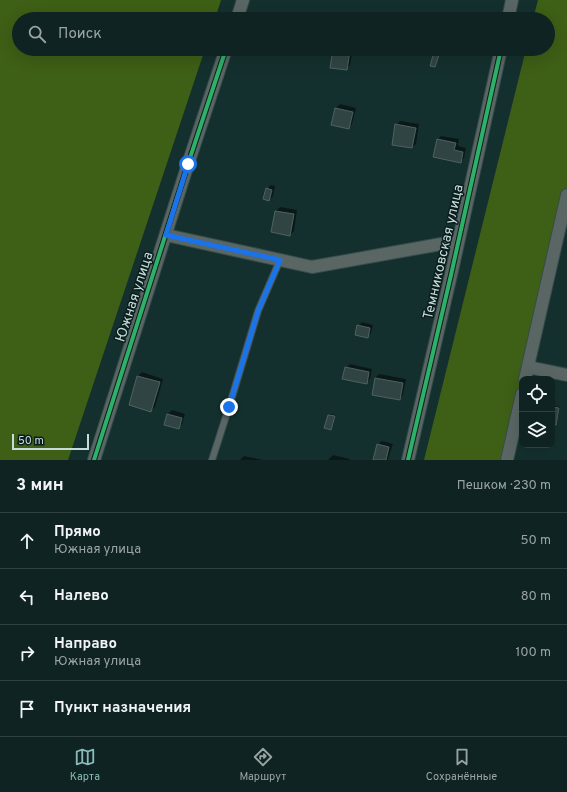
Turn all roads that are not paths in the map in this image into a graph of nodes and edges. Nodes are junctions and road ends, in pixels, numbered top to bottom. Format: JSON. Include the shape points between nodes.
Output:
{"nodes":[{"id":1,"x":243,"y":0,"type":"edge"},
{"id":2,"x":512,"y":0,"type":"edge"},
{"id":3,"x":239,"y":12,"type":"edge"},
{"id":4,"x":509,"y":12,"type":"edge"},
{"id":5,"x":224,"y":56,"type":"edge"},
{"id":6,"x":499,"y":56,"type":"edge"},
{"id":7,"x":567,"y":195,"type":"edge"},
{"id":8,"x":166,"y":235,"type":"junction"},
{"id":9,"x":458,"y":240,"type":"junction"},
{"id":10,"x":280,"y":260,"type":"junction"},
{"id":11,"x":527,"y":373,"type":"edge"},
{"id":12,"x":567,"y":375,"type":"edge"},
{"id":13,"x":519,"y":407,"type":"edge"},
{"id":14,"x":94,"y":460,"type":"edge"},
{"id":15,"x":212,"y":460,"type":"edge"},
{"id":16,"x":408,"y":460,"type":"edge"},
{"id":17,"x":507,"y":460,"type":"edge"}],
"edges":[{"from":1,"to":3,"type":"street"},
{"from":2,"to":4,"type":"street"},
{"from":5,"to":8,"type":"street","name":"Южная улица"},
{"from":6,"to":9,"type":"street","name":"Темниковская улица"},
{"from":7,"to":11,"type":"street"},
{"from":8,"to":10,"type":"street"},
{"from":8,"to":14,"type":"street","name":"Южная улица"},
{"from":9,"to":10,"type":"street","via":[[312,267]]},
{"from":9,"to":16,"type":"street","name":"Темниковская улица"},
{"from":10,"to":15,"type":"lane","via":[[258,311]]},
{"from":11,"to":12,"type":"street"},
{"from":13,"to":17,"type":"street"}]}
